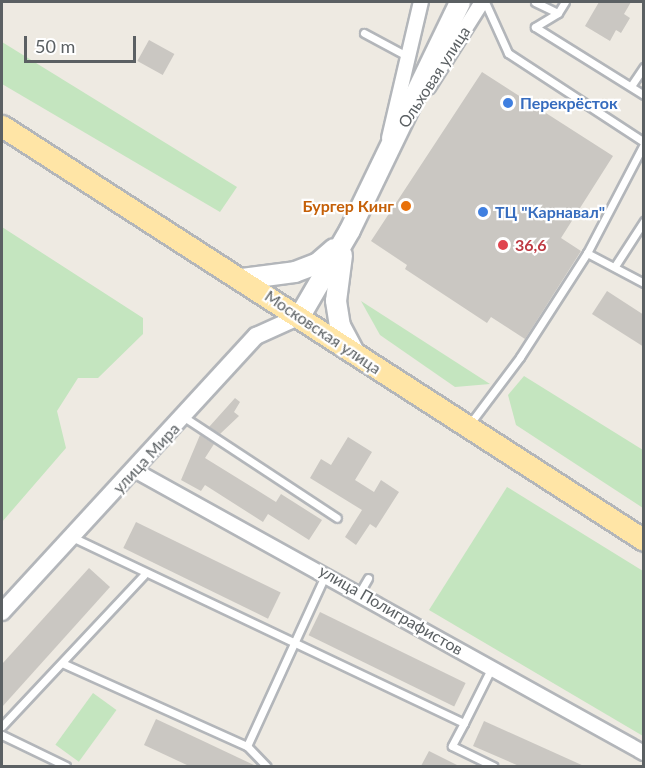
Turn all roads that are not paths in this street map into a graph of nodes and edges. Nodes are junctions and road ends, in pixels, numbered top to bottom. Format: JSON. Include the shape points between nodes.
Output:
{"nodes":[{"id":1,"x":422,"y":2,"type":"edge"},
{"id":2,"x":460,"y":2,"type":"edge"},
{"id":3,"x":484,"y":2,"type":"edge"},
{"id":4,"x":535,"y":2,"type":"edge"},
{"id":5,"x":565,"y":2,"type":"edge"},
{"id":6,"x":558,"y":13,"type":"junction"},
{"id":7,"x":364,"y":33,"type":"dead end"},
{"id":8,"x":405,"y":56,"type":"junction"},
{"id":9,"x":644,"y":67,"type":"edge"},
{"id":10,"x":632,"y":86,"type":"junction"},
{"id":11,"x":644,"y":95,"type":"edge"},
{"id":12,"x":2,"y":126,"type":"edge"},
{"id":13,"x":644,"y":143,"type":"edge"},
{"id":14,"x":386,"y":152,"type":"junction"},
{"id":15,"x":643,"y":221,"type":"edge"},
{"id":16,"x":345,"y":240,"type":"junction"},
{"id":17,"x":587,"y":253,"type":"junction"},
{"id":18,"x":615,"y":266,"type":"junction"},
{"id":19,"x":242,"y":279,"type":"junction"},
{"id":20,"x":644,"y":283,"type":"edge"},
{"id":21,"x":300,"y":316,"type":"junction"},
{"id":22,"x":354,"y":352,"type":"junction"},
{"id":23,"x":184,"y":417,"type":"junction"},
{"id":24,"x":467,"y":428,"type":"junction"},
{"id":25,"x":135,"y":471,"type":"junction"},
{"id":26,"x":337,"y":518,"type":"dead end"},
{"id":27,"x":71,"y":537,"type":"junction"},
{"id":28,"x":644,"y":540,"type":"edge"},
{"id":29,"x":326,"y":573,"type":"junction"},
{"id":30,"x":144,"y":575,"type":"junction"},
{"id":31,"x":368,"y":578,"type":"dead end"},
{"id":32,"x":360,"y":592,"type":"junction"},
{"id":33,"x":2,"y":612,"type":"edge"},
{"id":34,"x":296,"y":644,"type":"junction"},
{"id":35,"x":62,"y":663,"type":"junction"},
{"id":36,"x":492,"y":668,"type":"junction"},
{"id":37,"x":464,"y":723,"type":"junction"},
{"id":38,"x":2,"y":726,"type":"edge"},
{"id":39,"x":2,"y":735,"type":"edge"},
{"id":40,"x":247,"y":746,"type":"junction"},
{"id":41,"x":644,"y":753,"type":"edge"},
{"id":42,"x":482,"y":764,"type":"edge"},
{"id":43,"x":66,"y":766,"type":"edge"},
{"id":44,"x":266,"y":766,"type":"edge"},
{"id":45,"x":493,"y":766,"type":"edge"}],
"edges":[{"from":1,"to":8,"type":"street","name":"Ольховая улица"},
{"from":2,"to":14,"type":"main road","name":"Ольховая улица"},
{"from":3,"to":13,"type":"lane","via":[[508,53]]},
{"from":3,"to":14,"type":"street","name":"Ольховая улица"},
{"from":4,"to":6,"type":"lane"},
{"from":5,"to":6,"type":"lane"},
{"from":6,"to":10,"type":"lane","via":[[535,27]]},
{"from":7,"to":8,"type":"lane"},
{"from":8,"to":14,"type":"street","name":"Ольховая улица"},
{"from":9,"to":10,"type":"lane"},
{"from":10,"to":11,"type":"lane"},
{"from":12,"to":19,"type":"main road","name":"Московская улица"},
{"from":13,"to":17,"type":"lane"},
{"from":14,"to":16,"type":"main road","name":"Ольховая улица"},
{"from":15,"to":18,"type":"lane"},
{"from":16,"to":19,"type":"main road","via":[[306,267]]},
{"from":16,"to":21,"type":"main road","name":"Ольховая улица"},
{"from":16,"to":22,"type":"main road","via":[[336,301],[340,326]]},
{"from":17,"to":18,"type":"lane"},
{"from":17,"to":24,"type":"lane","via":[[520,357]]},
{"from":18,"to":20,"type":"lane"},
{"from":19,"to":21,"type":"main road","name":"Московская улица"},
{"from":21,"to":22,"type":"main road","name":"Московская улица"},
{"from":21,"to":23,"type":"street","name":"улица Мира","via":[[256,336]]},
{"from":22,"to":24,"type":"main road","name":"Московская улица"},
{"from":23,"to":25,"type":"street","name":"улица Мира"},
{"from":23,"to":26,"type":"lane"},
{"from":24,"to":28,"type":"main road","name":"Московская улица"},
{"from":25,"to":27,"type":"street","name":"улица Мира"},
{"from":25,"to":29,"type":"street","name":"улица Полиграфистов"},
{"from":27,"to":30,"type":"lane"},
{"from":27,"to":33,"type":"street","name":"улица Мира"},
{"from":29,"to":32,"type":"street","name":"улица Полиграфистов"},
{"from":29,"to":34,"type":"lane"},
{"from":30,"to":34,"type":"lane"},
{"from":30,"to":35,"type":"lane"},
{"from":31,"to":32,"type":"lane"},
{"from":32,"to":36,"type":"street","name":"улица Полиграфистов"},
{"from":34,"to":37,"type":"lane"},
{"from":34,"to":40,"type":"lane"},
{"from":35,"to":38,"type":"lane"},
{"from":35,"to":40,"type":"lane"},
{"from":36,"to":37,"type":"lane"},
{"from":36,"to":41,"type":"street","name":"улица Полиграфистов"},
{"from":37,"to":42,"type":"lane","via":[[452,746]]},
{"from":39,"to":43,"type":"lane"},
{"from":40,"to":44,"type":"lane"},
{"from":42,"to":45,"type":"lane"}]}
